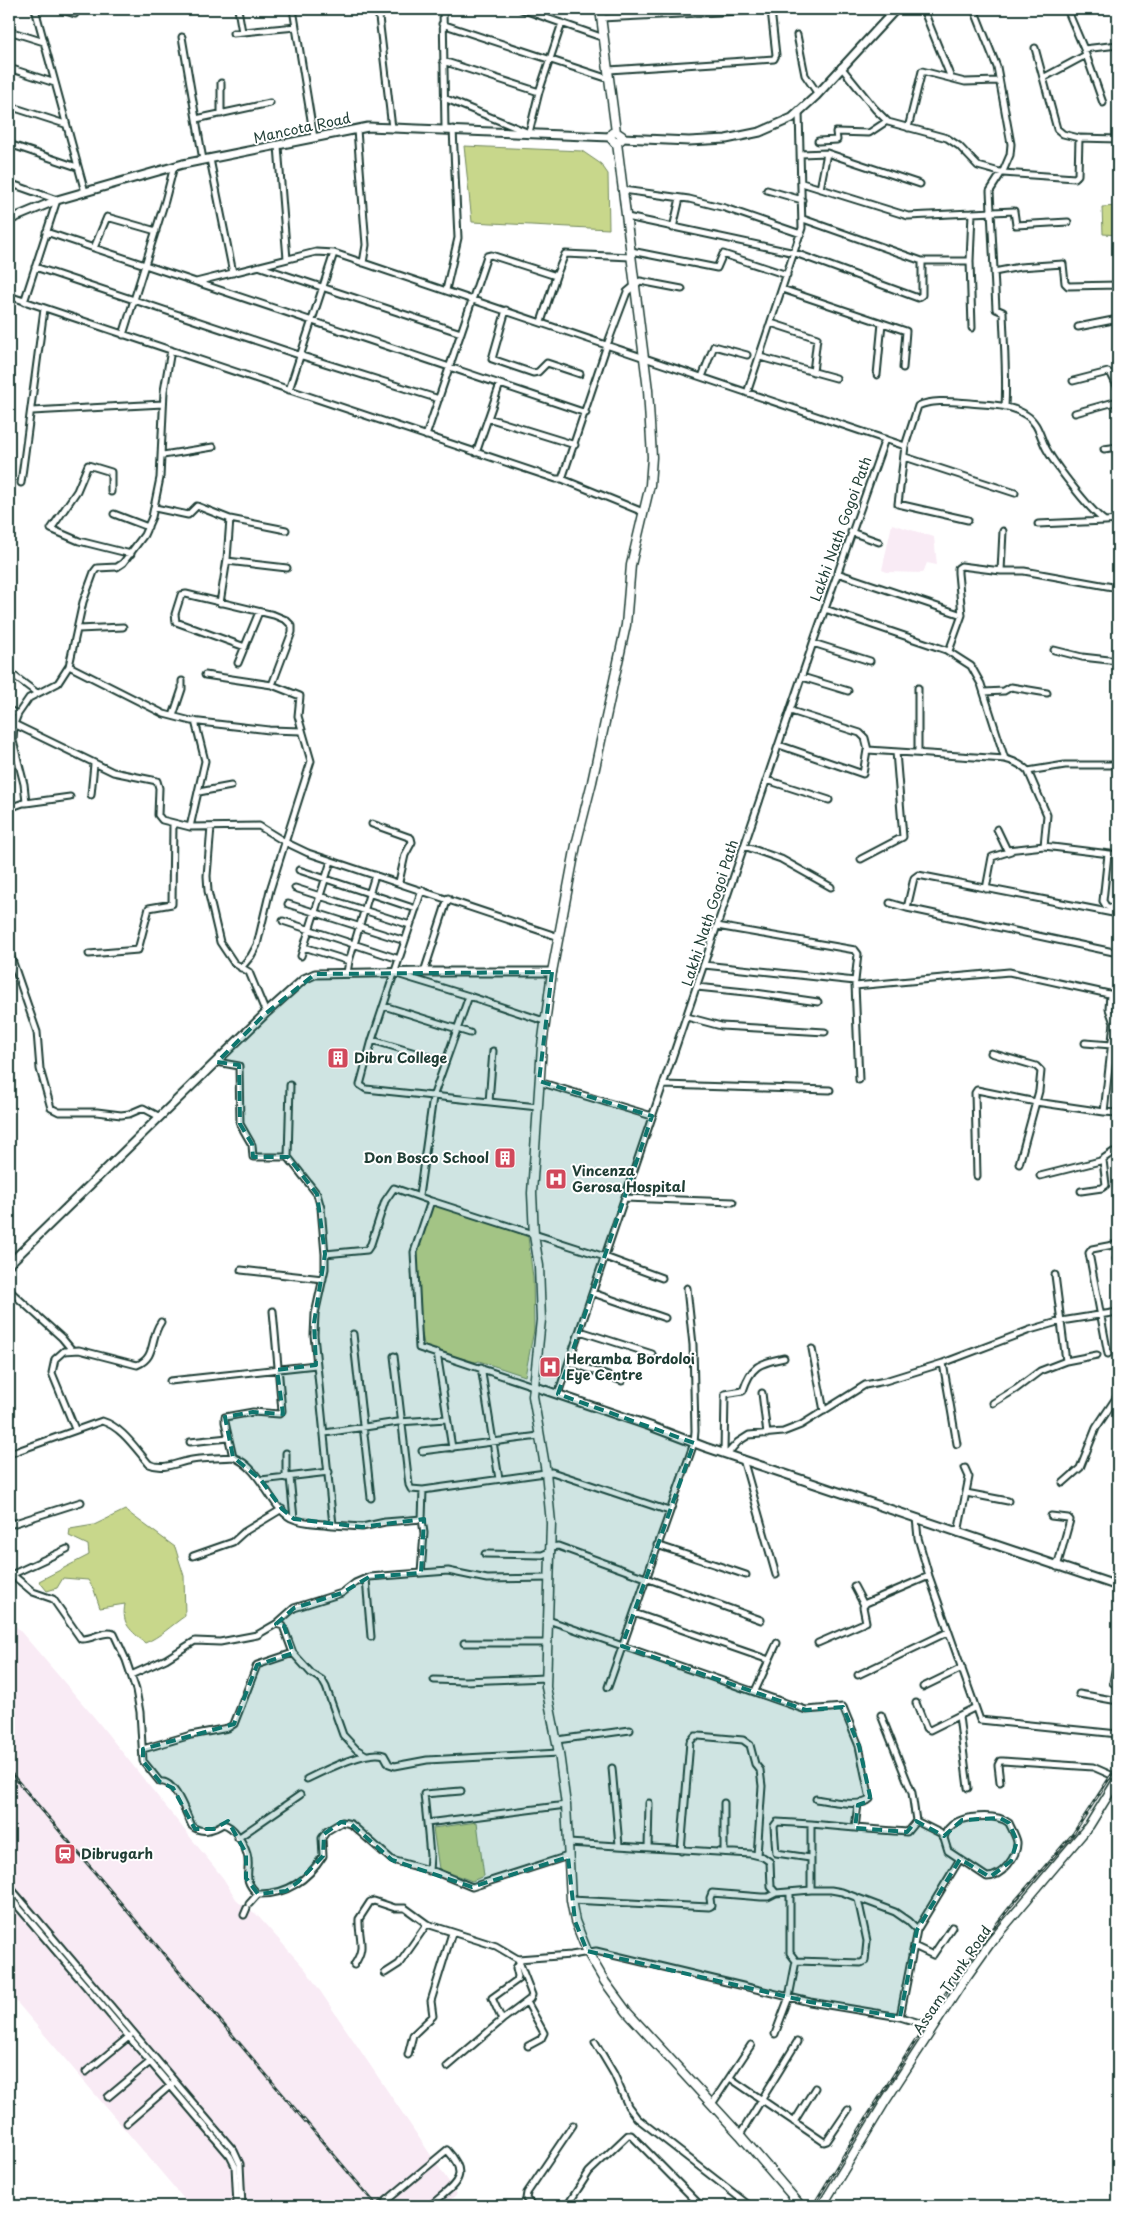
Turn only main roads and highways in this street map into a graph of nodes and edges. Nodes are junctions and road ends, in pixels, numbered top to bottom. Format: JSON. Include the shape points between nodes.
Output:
{"nodes":[{"id":1,"x":600,"y":9,"type":"edge"},
{"id":2,"x":1118,"y":1778,"type":"edge"},
{"id":3,"x":797,"y":2205,"type":"edge"},
{"id":4,"x":822,"y":2206,"type":"edge"}],
"edges":[{"from":1,"to":3,"type":"main road","via":[[650,408],[652,457],[650,485],[631,565],[626,625],[576,845],[544,1022],[532,1194],[541,1314],[534,1405],[546,1472],[551,1549],[546,1678],[566,1805],[571,1900],[587,1952],[627,2012],[740,2135]]},
{"from":2,"to":4,"type":"main road","name":"Assam Trunk Road","via":[[1089,1826],[990,1942],[886,2100]]}]}
